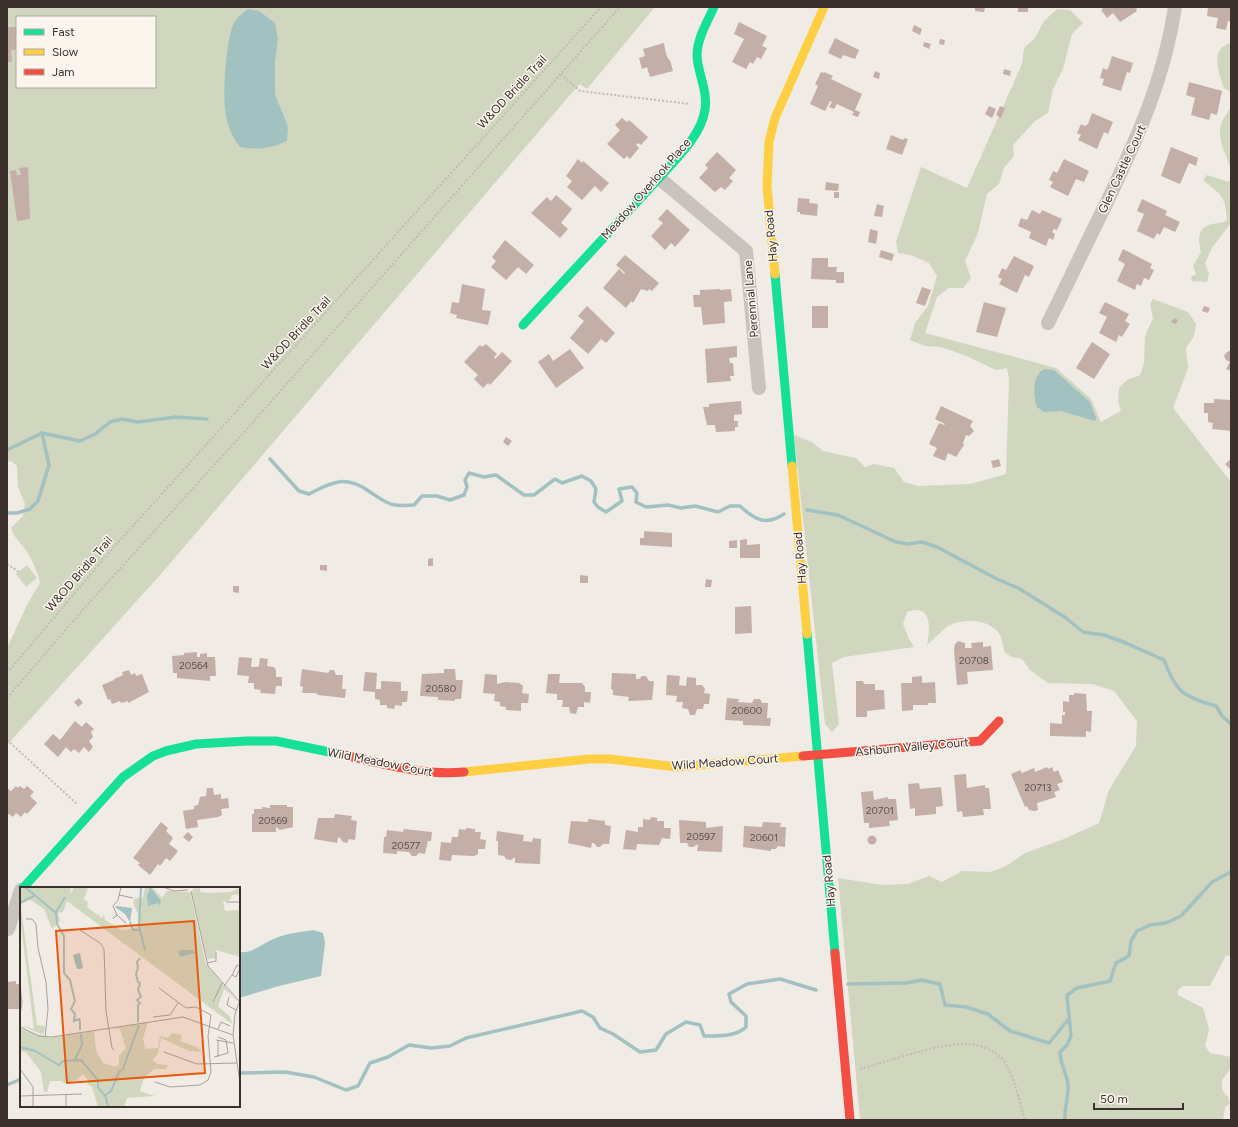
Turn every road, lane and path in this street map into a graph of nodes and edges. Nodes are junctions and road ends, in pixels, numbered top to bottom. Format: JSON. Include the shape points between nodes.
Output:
{"nodes":[{"id":1,"x":601,"y":7,"type":"edge"},
{"id":2,"x":620,"y":7,"type":"edge"},
{"id":3,"x":714,"y":7,"type":"edge"},
{"id":4,"x":824,"y":7,"type":"edge"},
{"id":5,"x":1175,"y":7,"type":"edge"},
{"id":6,"x":561,"y":74,"type":"junction"},
{"id":7,"x":706,"y":106,"type":"junction"},
{"id":8,"x":659,"y":178,"type":"junction"},
{"id":9,"x":1048,"y":323,"type":"dead end"},
{"id":10,"x":524,"y":324,"type":"dead end"},
{"id":11,"x":759,"y":388,"type":"dead end"},
{"id":12,"x":7,"y":564,"type":"edge"},
{"id":13,"x":19,"y":572,"type":"dead end"},
{"id":14,"x":7,"y":673,"type":"edge"},
{"id":15,"x":7,"y":698,"type":"edge"},
{"id":16,"x":999,"y":722,"type":"dead end"},
{"id":17,"x":7,"y":740,"type":"edge"},
{"id":18,"x":818,"y":755,"type":"junction"},
{"id":19,"x":88,"y":815,"type":"junction"},
{"id":20,"x":24,"y":887,"type":"edge"},
{"id":21,"x":20,"y":893,"type":"edge"},
{"id":22,"x":8,"y":929,"type":"edge"},
{"id":23,"x":846,"y":1073,"type":"junction"},
{"id":24,"x":850,"y":1120,"type":"edge"},
{"id":25,"x":1025,"y":1120,"type":"edge"}],
"edges":[{"from":1,"to":14,"type":"path","name":"W&OD Bridle Trail","via":[[113,548]]},
{"from":2,"to":6,"type":"path"},
{"from":3,"to":7,"type":"street","name":"Meadow Overlook Place","via":[[698,46]]},
{"from":4,"to":18,"type":"street","name":"Hay Road","via":[[775,118],[769,142],[767,186]]},
{"from":5,"to":9,"type":"street","name":"Glen Castle Court","via":[[1164,63],[1140,133]]},
{"from":6,"to":7,"type":"path","via":[[580,91],[590,94]]},
{"from":6,"to":15,"type":"path"},
{"from":7,"to":8,"type":"street","name":"Meadow Overlook Place","via":[[702,120],[686,146]]},
{"from":8,"to":10,"type":"street","name":"Meadow Overlook Place"},
{"from":8,"to":11,"type":"street","name":"Perennial Lane","via":[[746,251]]},
{"from":12,"to":13,"type":"path"},
{"from":16,"to":18,"type":"street","name":"Ashburn Valley Court","via":[[980,741]]},
{"from":17,"to":19,"type":"path"},
{"from":18,"to":19,"type":"street","name":"Wild Meadow Court","via":[[677,767],[588,759],[442,774],[287,743],[254,740],[189,746],[155,755],[123,776]]},
{"from":18,"to":23,"type":"street","name":"Hay Road"},
{"from":19,"to":20,"type":"street","name":"Wild Meadow Court"},
{"from":21,"to":22,"type":"street"},
{"from":23,"to":24,"type":"street","name":"Hay Road"},
{"from":23,"to":25,"type":"path","via":[[940,1048],[968,1044],[981,1047],[1002,1059],[1015,1087]]}]}
